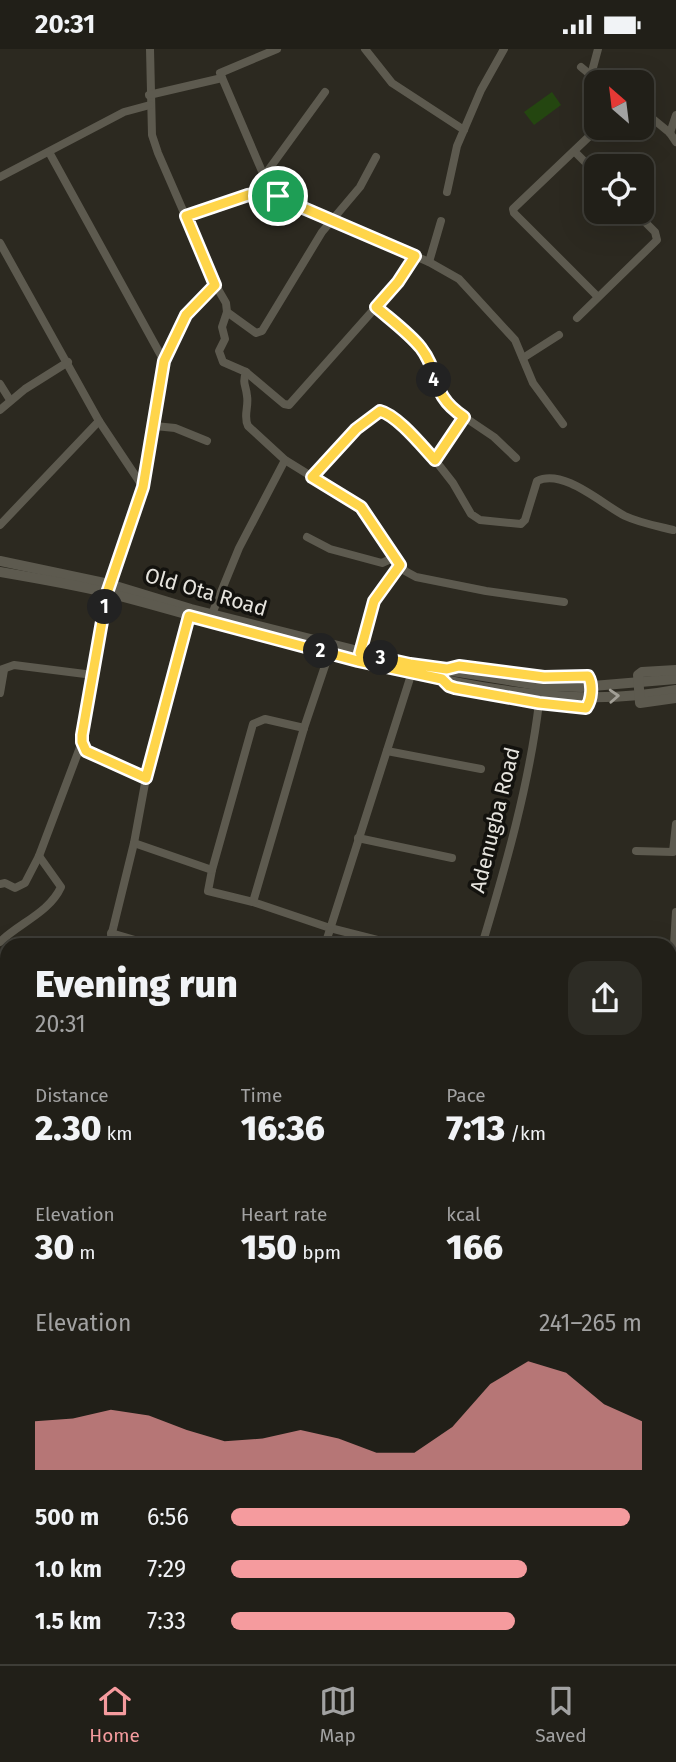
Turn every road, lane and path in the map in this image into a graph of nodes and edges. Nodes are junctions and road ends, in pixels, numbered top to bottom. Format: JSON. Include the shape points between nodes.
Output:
{"nodes":[{"id":1,"x":150,"y":49,"type":"edge"},
{"id":2,"x":277,"y":49,"type":"edge"},
{"id":3,"x":365,"y":49,"type":"edge"},
{"id":4,"x":504,"y":49,"type":"edge"},
{"id":5,"x":598,"y":49,"type":"edge"},
{"id":6,"x":581,"y":67,"type":"dead end"},
{"id":7,"x":585,"y":70,"type":"edge"},
{"id":8,"x":592,"y":70,"type":"edge"},
{"id":9,"x":222,"y":78,"type":"junction"},
{"id":10,"x":325,"y":92,"type":"dead end"},
{"id":11,"x":150,"y":100,"type":"junction"},
{"id":12,"x":676,"y":115,"type":"edge"},
{"id":13,"x":654,"y":120,"type":"edge"},
{"id":14,"x":464,"y":129,"type":"junction"},
{"id":15,"x":670,"y":133,"type":"junction"},
{"id":16,"x":586,"y":140,"type":"edge"},
{"id":17,"x":676,"y":142,"type":"edge"},
{"id":18,"x":49,"y":152,"type":"junction"},
{"id":19,"x":575,"y":152,"type":"junction"},
{"id":20,"x":376,"y":157,"type":"dead end"},
{"id":21,"x":584,"y":161,"type":"edge"},
{"id":22,"x":264,"y":176,"type":"junction"},
{"id":23,"x":0,"y":177,"type":"edge"},
{"id":24,"x":266,"y":192,"type":"junction"},
{"id":25,"x":447,"y":192,"type":"dead end"},
{"id":26,"x":186,"y":216,"type":"junction"},
{"id":27,"x":332,"y":220,"type":"junction"},
{"id":28,"x":441,"y":221,"type":"dead end"},
{"id":29,"x":647,"y":224,"type":"edge"},
{"id":30,"x":0,"y":243,"type":"edge"},
{"id":31,"x":415,"y":256,"type":"junction"},
{"id":32,"x":429,"y":262,"type":"junction"},
{"id":33,"x":215,"y":285,"type":"junction"},
{"id":34,"x":597,"y":296,"type":"junction"},
{"id":35,"x":376,"y":307,"type":"junction"},
{"id":36,"x":227,"y":312,"type":"junction"},
{"id":37,"x":577,"y":317,"type":"dead end"},
{"id":38,"x":559,"y":335,"type":"dead end"},
{"id":39,"x":523,"y":358,"type":"junction"},
{"id":40,"x":164,"y":361,"type":"junction"},
{"id":41,"x":68,"y":362,"type":"junction"},
{"id":42,"x":246,"y":372,"type":"junction"},
{"id":43,"x":0,"y":384,"type":"edge"},
{"id":44,"x":10,"y":400,"type":"junction"},
{"id":45,"x":0,"y":410,"type":"edge"},
{"id":46,"x":464,"y":417,"type":"junction"},
{"id":47,"x":99,"y":421,"type":"junction"},
{"id":48,"x":562,"y":424,"type":"dead end"},
{"id":49,"x":155,"y":426,"type":"junction"},
{"id":50,"x":206,"y":441,"type":"dead end"},
{"id":51,"x":516,"y":458,"type":"dead end"},
{"id":52,"x":285,"y":460,"type":"junction"},
{"id":53,"x":435,"y":460,"type":"junction"},
{"id":54,"x":312,"y":477,"type":"junction"},
{"id":55,"x":143,"y":487,"type":"junction"},
{"id":56,"x":0,"y":525,"type":"edge"},
{"id":57,"x":673,"y":530,"type":"dead end"},
{"id":58,"x":307,"y":537,"type":"dead end"},
{"id":59,"x":0,"y":561,"type":"edge"},
{"id":60,"x":397,"y":561,"type":"junction"},
{"id":61,"x":0,"y":572,"type":"edge"},
{"id":62,"x":108,"y":588,"type":"junction"},
{"id":63,"x":564,"y":602,"type":"dead end"},
{"id":64,"x":212,"y":614,"type":"junction"},
{"id":65,"x":189,"y":616,"type":"junction"},
{"id":66,"x":329,"y":654,"type":"junction"},
{"id":67,"x":359,"y":657,"type":"junction"},
{"id":68,"x":2,"y":670,"type":"edge"},
{"id":69,"x":676,"y":670,"type":"edge"},
{"id":70,"x":412,"y":672,"type":"junction"},
{"id":71,"x":444,"y":674,"type":"junction"},
{"id":72,"x":93,"y":675,"type":"junction"},
{"id":73,"x":676,"y":679,"type":"edge"},
{"id":74,"x":676,"y":689,"type":"edge"},
{"id":75,"x":581,"y":692,"type":"junction"},
{"id":76,"x":0,"y":693,"type":"edge"},
{"id":77,"x":676,"y":698,"type":"edge"},
{"id":78,"x":539,"y":703,"type":"junction"},
{"id":79,"x":304,"y":728,"type":"junction"},
{"id":80,"x":82,"y":742,"type":"junction"},
{"id":81,"x":387,"y":751,"type":"junction"},
{"id":82,"x":481,"y":769,"type":"dead end"},
{"id":83,"x":146,"y":778,"type":"junction"},
{"id":84,"x":676,"y":824,"type":"edge"},
{"id":85,"x":358,"y":838,"type":"junction"},
{"id":86,"x":134,"y":843,"type":"junction"},
{"id":87,"x":636,"y":852,"type":"dead end"},
{"id":88,"x":39,"y":856,"type":"junction"},
{"id":89,"x":452,"y":858,"type":"dead end"},
{"id":90,"x":212,"y":870,"type":"junction"},
{"id":91,"x":0,"y":884,"type":"edge"},
{"id":92,"x":253,"y":902,"type":"junction"},
{"id":93,"x":676,"y":912,"type":"edge"},
{"id":94,"x":330,"y":928,"type":"junction"},
{"id":95,"x":111,"y":933,"type":"junction"},
{"id":96,"x":4,"y":938,"type":"edge"},
{"id":97,"x":110,"y":938,"type":"edge"},
{"id":98,"x":128,"y":938,"type":"edge"},
{"id":99,"x":328,"y":938,"type":"edge"},
{"id":100,"x":369,"y":938,"type":"edge"},
{"id":101,"x":484,"y":938,"type":"edge"},
{"id":102,"x":674,"y":938,"type":"edge"}],
"edges":[{"from":1,"to":11,"type":"street"},
{"from":2,"to":9,"type":"street","via":[[221,71]]},
{"from":3,"to":14,"type":"street","via":[[392,83]]},
{"from":4,"to":14,"type":"street"},
{"from":5,"to":8,"type":"street"},
{"from":6,"to":7,"type":"street"},
{"from":9,"to":11,"type":"street"},
{"from":9,"to":22,"type":"street"},
{"from":10,"to":22,"type":"street"},
{"from":11,"to":18,"type":"street"},
{"from":11,"to":26,"type":"street","via":[[152,135]]},
{"from":12,"to":15,"type":"street"},
{"from":13,"to":15,"type":"street"},
{"from":14,"to":25,"type":"street"},
{"from":15,"to":17,"type":"street"},
{"from":16,"to":19,"type":"street"},
{"from":18,"to":23,"type":"street"},
{"from":18,"to":40,"type":"street"},
{"from":19,"to":21,"type":"street"},
{"from":19,"to":34,"type":"street","via":[[513,209]]},
{"from":20,"to":27,"type":"street","via":[[360,187]]},
{"from":22,"to":24,"type":"street"},
{"from":24,"to":26,"type":"street"},
{"from":24,"to":27,"type":"street"},
{"from":26,"to":33,"type":"street"},
{"from":27,"to":31,"type":"street"},
{"from":27,"to":36,"type":"street","via":[[259,334]]},
{"from":28,"to":32,"type":"street"},
{"from":29,"to":34,"type":"street","via":[[657,240]]},
{"from":30,"to":41,"type":"street"},
{"from":31,"to":32,"type":"street"},
{"from":31,"to":35,"type":"street"},
{"from":32,"to":39,"type":"street","via":[[470,289],[515,340]]},
{"from":33,"to":36,"type":"street"},
{"from":33,"to":40,"type":"street","via":[[186,315]]},
{"from":34,"to":37,"type":"street"},
{"from":35,"to":42,"type":"street","via":[[289,405]]},
{"from":35,"to":46,"type":"street","via":[[423,351],[439,392]]},
{"from":36,"to":42,"type":"street","via":[[220,356],[223,362]]},
{"from":38,"to":39,"type":"street"},
{"from":39,"to":48,"type":"street","via":[[533,383]]},
{"from":40,"to":49,"type":"street"},
{"from":41,"to":44,"type":"street"},
{"from":41,"to":47,"type":"street"},
{"from":42,"to":52,"type":"street","via":[[248,426]]},
{"from":43,"to":44,"type":"street"},
{"from":44,"to":45,"type":"street"},
{"from":46,"to":51,"type":"street"},
{"from":46,"to":53,"type":"street"},
{"from":47,"to":55,"type":"street"},
{"from":47,"to":56,"type":"street"},
{"from":49,"to":50,"type":"street","via":[[175,428]]},
{"from":49,"to":55,"type":"street"},
{"from":52,"to":54,"type":"street"},
{"from":52,"to":64,"type":"street","via":[[239,548]]},
{"from":53,"to":54,"type":"street","via":[[380,411],[356,429]]},
{"from":53,"to":57,"type":"street","via":[[466,509],[480,520],[521,524],[537,481],[558,479],[595,495],[624,516]]},
{"from":54,"to":60,"type":"street","via":[[361,507]]},
{"from":55,"to":62,"type":"street"},
{"from":58,"to":60,"type":"street","via":[[330,549],[382,563]]},
{"from":59,"to":62,"type":"street","name":"Old Ota Road"},
{"from":60,"to":63,"type":"street","via":[[416,577]]},
{"from":60,"to":67,"type":"street","via":[[374,601]]},
{"from":61,"to":62,"type":"street","name":"Old Ota Road"},
{"from":62,"to":64,"type":"street","name":"Old Ota Road"},
{"from":62,"to":65,"type":"street","name":"Old Ota Road"},
{"from":62,"to":72,"type":"street"},
{"from":64,"to":67,"type":"street","name":"Old Ota Road"},
{"from":65,"to":66,"type":"street","name":"Old Ota Road"},
{"from":65,"to":83,"type":"street"},
{"from":66,"to":67,"type":"street","name":"Old Ota Road"},
{"from":66,"to":79,"type":"street"},
{"from":67,"to":70,"type":"street"},
{"from":67,"to":71,"type":"street"},
{"from":68,"to":72,"type":"street","via":[[14,665]]},
{"from":68,"to":76,"type":"street"},
{"from":69,"to":77,"type":"street","via":[[638,675],[640,703]]},
{"from":70,"to":71,"type":"street"},
{"from":70,"to":81,"type":"street"},
{"from":71,"to":75,"type":"street","via":[[514,691]]},
{"from":71,"to":78,"type":"street","via":[[455,688]]},
{"from":71,"to":78,"type":"street","via":[[459,666],[590,678],[586,708]]},
{"from":72,"to":80,"type":"street"},
{"from":73,"to":75,"type":"street"},
{"from":75,"to":74,"type":"street","one_way":true,"via":[[648,694]]},
{"from":78,"to":101,"type":"street","name":"Adenugba Road","via":[[517,822]]},
{"from":79,"to":90,"type":"street","via":[[265,719],[253,724]]},
{"from":79,"to":92,"type":"street"},
{"from":80,"to":83,"type":"street","via":[[88,753]]},
{"from":80,"to":88,"type":"street"},
{"from":81,"to":82,"type":"street"},
{"from":81,"to":85,"type":"street"},
{"from":83,"to":86,"type":"street"},
{"from":84,"to":87,"type":"street","via":[[673,852]]},
{"from":85,"to":89,"type":"street"},
{"from":85,"to":94,"type":"street"},
{"from":86,"to":90,"type":"street"},
{"from":86,"to":95,"type":"street"},
{"from":88,"to":91,"type":"street","via":[[20,887]]},
{"from":88,"to":96,"type":"street","via":[[61,887],[36,917]]},
{"from":90,"to":92,"type":"street","via":[[208,891]]},
{"from":92,"to":94,"type":"street"},
{"from":93,"to":102,"type":"street"},
{"from":94,"to":99,"type":"street"},
{"from":94,"to":100,"type":"street"},
{"from":95,"to":97,"type":"street"},
{"from":95,"to":98,"type":"street"}]}
